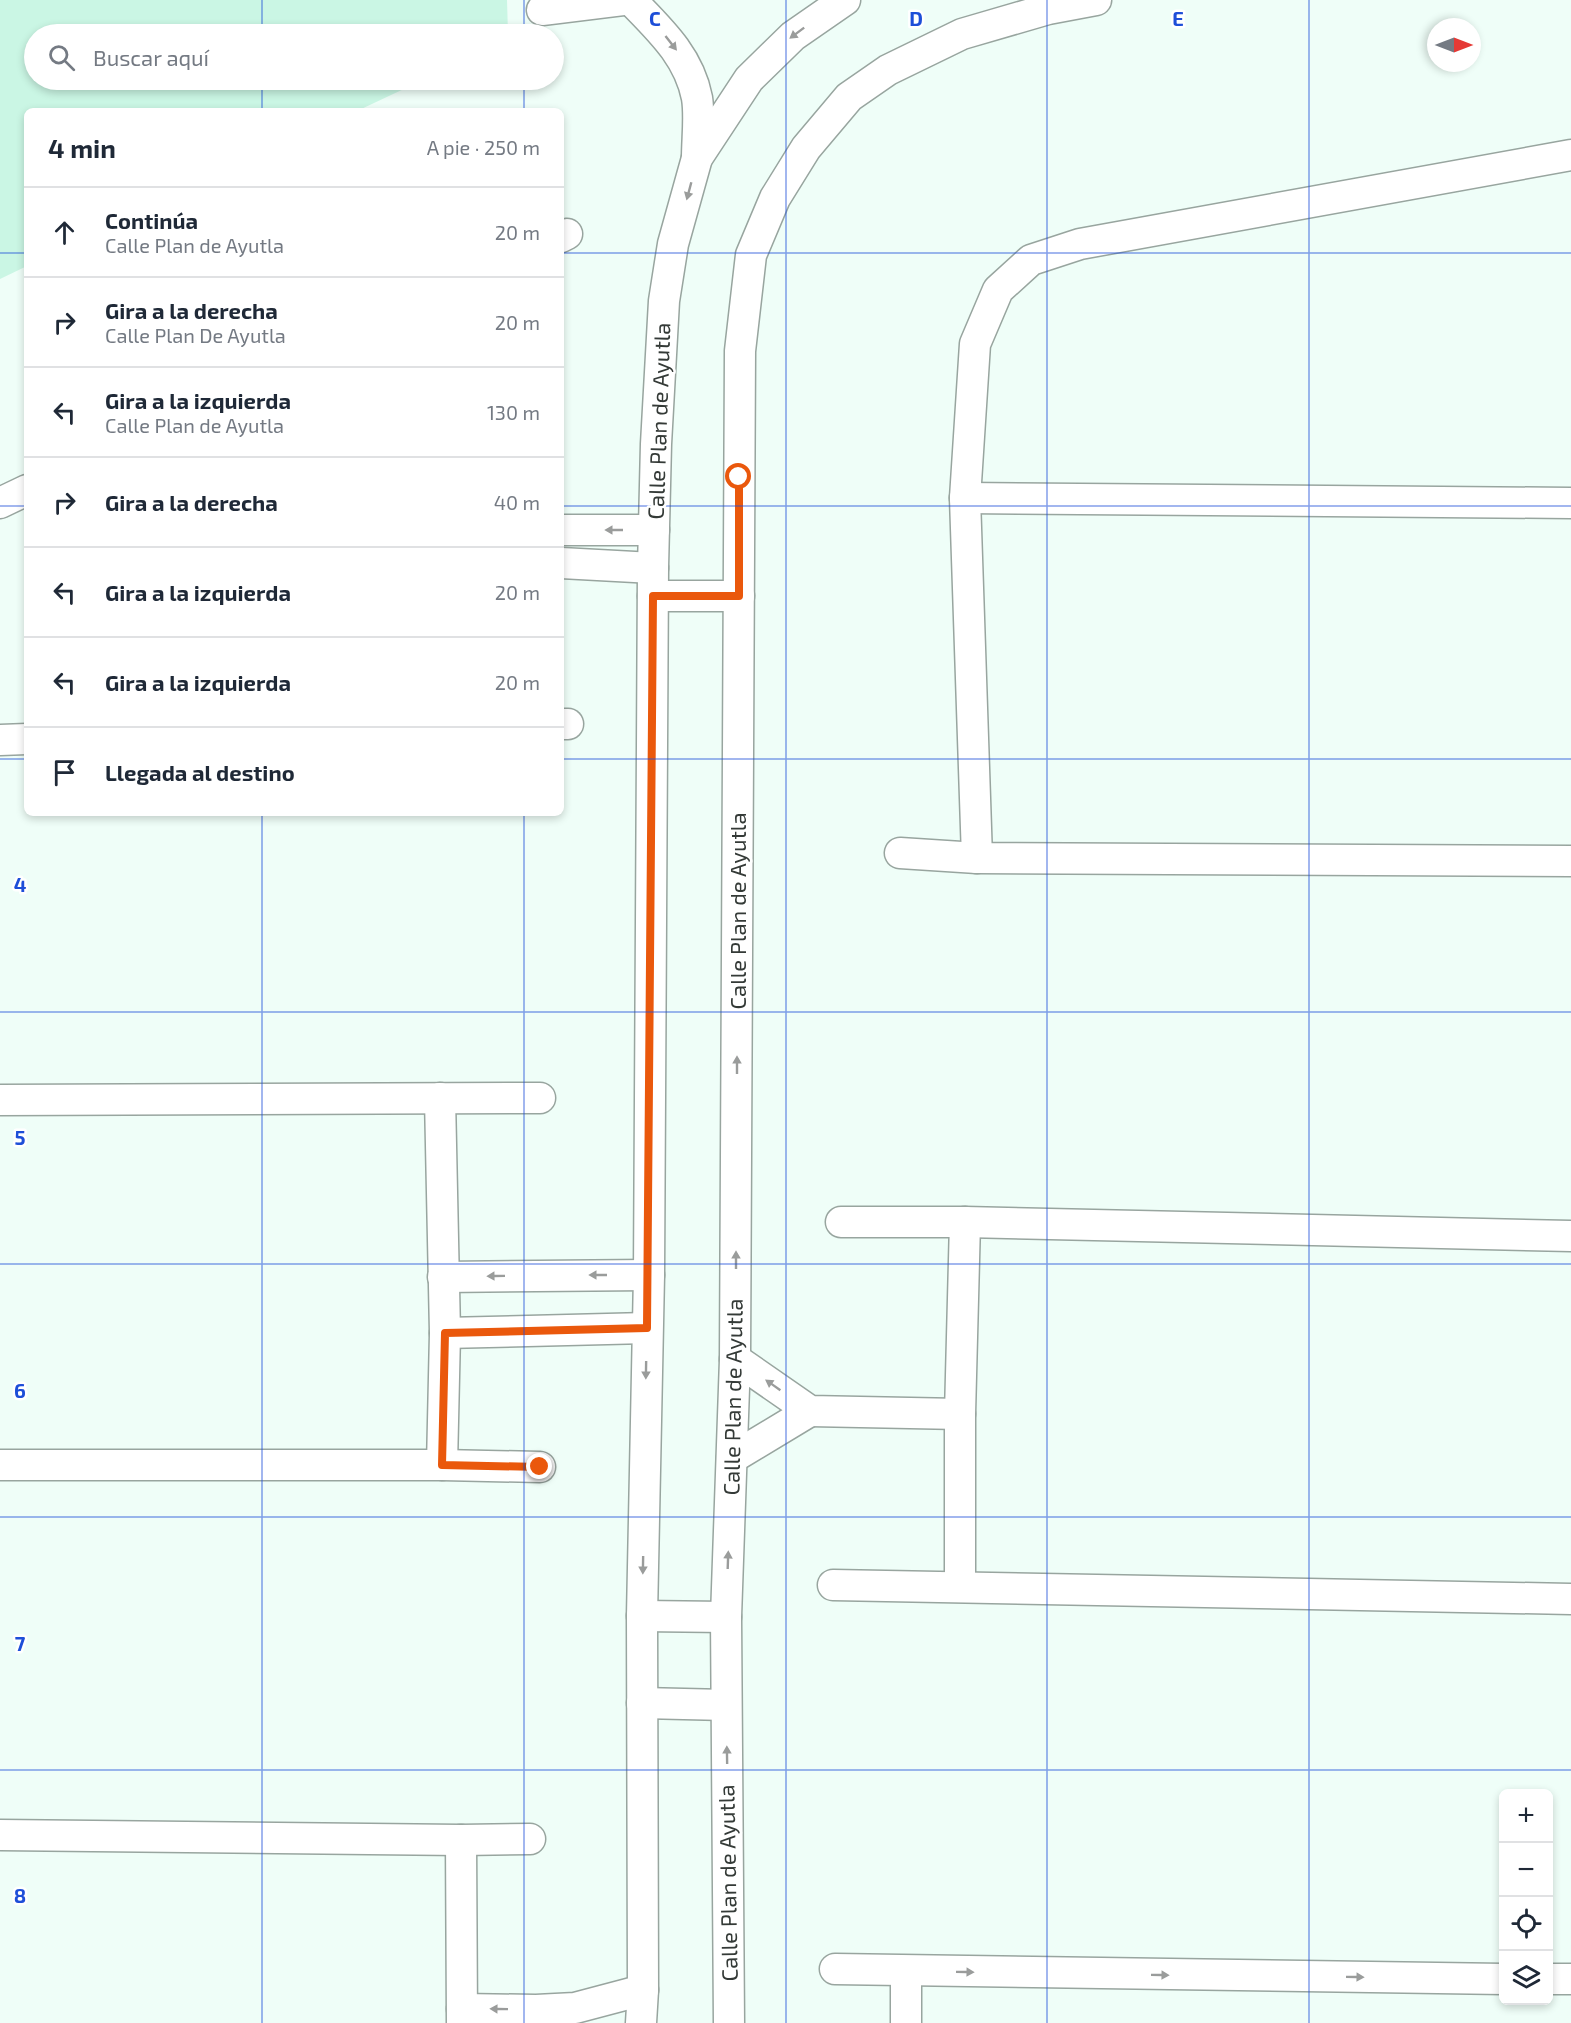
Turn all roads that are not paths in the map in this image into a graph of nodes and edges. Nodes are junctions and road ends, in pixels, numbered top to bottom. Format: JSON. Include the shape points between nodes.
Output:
{"nodes":[{"id":1,"x":623,"y":0,"type":"edge"},
{"id":2,"x":631,"y":0,"type":"edge"},
{"id":3,"x":845,"y":0,"type":"edge"},
{"id":4,"x":1096,"y":0,"type":"edge"},
{"id":5,"x":542,"y":10,"type":"dead end"},
{"id":6,"x":1571,"y":155,"type":"edge"},
{"id":7,"x":698,"y":158,"type":"junction"},
{"id":8,"x":24,"y":491,"type":"edge"},
{"id":9,"x":965,"y":498,"type":"junction"},
{"id":10,"x":0,"y":503,"type":"edge"},
{"id":11,"x":1571,"y":503,"type":"edge"},
{"id":12,"x":564,"y":530,"type":"edge"},
{"id":13,"x":654,"y":530,"type":"junction"},
{"id":14,"x":564,"y":564,"type":"edge"},
{"id":15,"x":653,"y":582,"type":"junction"},
{"id":16,"x":739,"y":596,"type":"junction"},
{"id":17,"x":24,"y":739,"type":"edge"},
{"id":18,"x":0,"y":740,"type":"edge"},
{"id":19,"x":900,"y":854,"type":"dead end"},
{"id":20,"x":976,"y":858,"type":"junction"},
{"id":21,"x":1571,"y":861,"type":"edge"},
{"id":22,"x":440,"y":1098,"type":"junction"},
{"id":23,"x":540,"y":1098,"type":"dead end"},
{"id":24,"x":0,"y":1100,"type":"edge"},
{"id":25,"x":841,"y":1222,"type":"dead end"},
{"id":26,"x":965,"y":1222,"type":"junction"},
{"id":27,"x":1571,"y":1236,"type":"edge"},
{"id":28,"x":649,"y":1275,"type":"junction"},
{"id":29,"x":443,"y":1277,"type":"junction"},
{"id":30,"x":647,"y":1328,"type":"junction"},
{"id":31,"x":445,"y":1333,"type":"junction"},
{"id":32,"x":735,"y":1359,"type":"junction"},
{"id":33,"x":810,"y":1411,"type":"junction"},
{"id":34,"x":960,"y":1414,"type":"junction"},
{"id":35,"x":732,"y":1458,"type":"junction"},
{"id":36,"x":0,"y":1465,"type":"edge"},
{"id":37,"x":442,"y":1465,"type":"junction"},
{"id":38,"x":540,"y":1467,"type":"dead end"},
{"id":39,"x":833,"y":1585,"type":"dead end"},
{"id":40,"x":960,"y":1586,"type":"junction"},
{"id":41,"x":1571,"y":1599,"type":"edge"},
{"id":42,"x":642,"y":1616,"type":"junction"},
{"id":43,"x":726,"y":1617,"type":"junction"},
{"id":44,"x":642,"y":1702,"type":"junction"},
{"id":45,"x":726,"y":1705,"type":"junction"},
{"id":46,"x":0,"y":1835,"type":"edge"},
{"id":47,"x":530,"y":1839,"type":"dead end"},
{"id":48,"x":461,"y":1840,"type":"junction"},
{"id":49,"x":835,"y":1969,"type":"dead end"},
{"id":50,"x":906,"y":1972,"type":"junction"},
{"id":51,"x":1499,"y":1978,"type":"edge"},
{"id":52,"x":1553,"y":1979,"type":"edge"},
{"id":53,"x":1571,"y":1979,"type":"edge"},
{"id":54,"x":643,"y":1990,"type":"junction"},
{"id":55,"x":576,"y":2015,"type":"edge"},
{"id":56,"x":462,"y":2016,"type":"edge"},
{"id":57,"x":641,"y":2023,"type":"edge"},
{"id":58,"x":729,"y":2023,"type":"edge"},
{"id":59,"x":906,"y":2023,"type":"edge"}],
"edges":[{"from":1,"to":5,"type":"street"},
{"from":2,"to":7,"type":"street","one_way":true,"via":[[684,60],[697,98]]},
{"from":3,"to":7,"type":"street","name":"Calle Plan de Ayutla","one_way":true,"via":[[793,36],[749,79]]},
{"from":4,"to":16,"type":"street","name":"Calle Plan de Ayutla","via":[[1048,9],[962,34],[888,70],[849,97],[806,148],[775,198],[751,255],[740,351]]},
{"from":6,"to":9,"type":"street","via":[[1080,244],[1031,260],[998,290],[975,344]]},
{"from":7,"to":13,"type":"street","name":"Calle Plan de Ayutla","one_way":true,"via":[[673,244],[664,301]]},
{"from":8,"to":10,"type":"street"},
{"from":9,"to":11,"type":"street"},
{"from":9,"to":20,"type":"street"},
{"from":13,"to":12,"type":"street","one_way":true},
{"from":13,"to":15,"type":"street","name":"Calle Plan de Ayutla"},
{"from":14,"to":15,"type":"street"},
{"from":15,"to":16,"type":"street"},
{"from":15,"to":28,"type":"street","name":"Calle Plan de Ayutla"},
{"from":32,"to":16,"type":"street","name":"Calle Plan de Ayutla","one_way":true},
{"from":17,"to":18,"type":"street"},
{"from":19,"to":20,"type":"street"},
{"from":20,"to":21,"type":"street"},
{"from":22,"to":23,"type":"street"},
{"from":22,"to":24,"type":"street"},
{"from":22,"to":29,"type":"street"},
{"from":25,"to":26,"type":"street"},
{"from":26,"to":27,"type":"street"},
{"from":26,"to":34,"type":"street"},
{"from":28,"to":29,"type":"street","one_way":true},
{"from":28,"to":30,"type":"street","name":"Calle Plan de Ayutla"},
{"from":29,"to":31,"type":"street"},
{"from":30,"to":31,"type":"street"},
{"from":30,"to":42,"type":"street","name":"Calle Plan de Ayutla","one_way":true},
{"from":31,"to":37,"type":"street"},
{"from":33,"to":32,"type":"street","one_way":true},
{"from":32,"to":35,"type":"street","name":"Calle Plan de Ayutla"},
{"from":33,"to":34,"type":"street"},
{"from":33,"to":35,"type":"street"},
{"from":34,"to":40,"type":"street"},
{"from":43,"to":35,"type":"street","name":"Calle Plan de Ayutla","one_way":true},
{"from":36,"to":37,"type":"street"},
{"from":37,"to":38,"type":"street"},
{"from":39,"to":40,"type":"street"},
{"from":40,"to":41,"type":"street"},
{"from":42,"to":43,"type":"street"},
{"from":42,"to":44,"type":"street","name":"Calle Plan de Ayutla"},
{"from":43,"to":45,"type":"street","name":"Calle Plan de Ayutla"},
{"from":44,"to":45,"type":"street"},
{"from":44,"to":54,"type":"street","name":"Calle Plan de Ayutla"},
{"from":58,"to":45,"type":"street","name":"Calle Plan de Ayutla","one_way":true},
{"from":46,"to":48,"type":"street"},
{"from":47,"to":48,"type":"street"},
{"from":48,"to":56,"type":"street"},
{"from":49,"to":50,"type":"street"},
{"from":50,"to":51,"type":"street","one_way":true},
{"from":50,"to":59,"type":"street"},
{"from":52,"to":53,"type":"street"},
{"from":54,"to":55,"type":"street"},
{"from":54,"to":57,"type":"street","name":"Calle Plan de Ayutla"},
{"from":55,"to":56,"type":"street","one_way":true,"via":[[536,2010]]}]}
